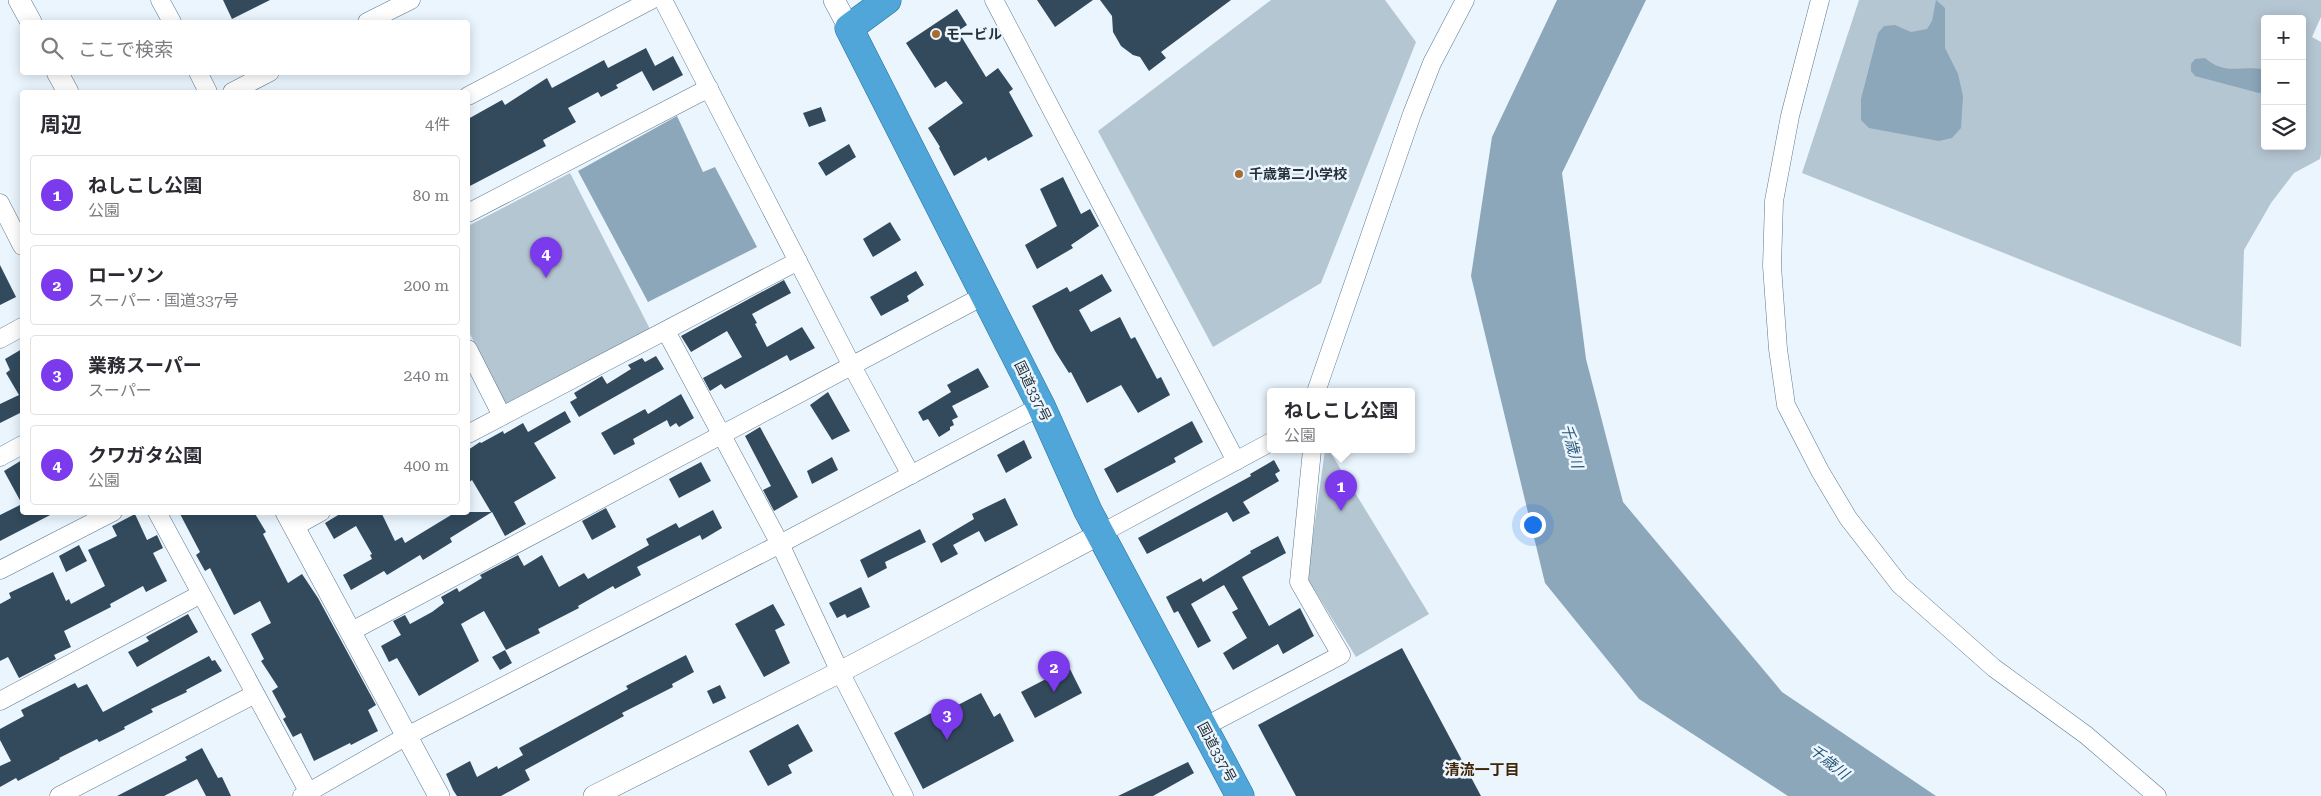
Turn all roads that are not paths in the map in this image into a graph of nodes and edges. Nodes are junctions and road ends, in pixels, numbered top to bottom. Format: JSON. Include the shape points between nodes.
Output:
{"nodes":[{"id":1,"x":19,"y":0,"type":"edge"},
{"id":2,"x":411,"y":0,"type":"edge"},
{"id":3,"x":651,"y":0,"type":"edge"},
{"id":4,"x":663,"y":0,"type":"edge"},
{"id":5,"x":834,"y":0,"type":"edge"},
{"id":6,"x":887,"y":0,"type":"edge"},
{"id":7,"x":994,"y":0,"type":"edge"},
{"id":8,"x":1465,"y":0,"type":"edge"},
{"id":9,"x":1820,"y":0,"type":"edge"},
{"id":10,"x":30,"y":20,"type":"edge"},
{"id":11,"x":371,"y":20,"type":"edge"},
{"id":12,"x":848,"y":28,"type":"junction"},
{"id":13,"x":59,"y":75,"type":"edge"},
{"id":14,"x":200,"y":75,"type":"edge"},
{"id":15,"x":264,"y":75,"type":"edge"},
{"id":16,"x":709,"y":88,"type":"junction"},
{"id":17,"x":67,"y":90,"type":"edge"},
{"id":18,"x":207,"y":90,"type":"edge"},
{"id":19,"x":236,"y":90,"type":"edge"},
{"id":20,"x":470,"y":95,"type":"edge"},
{"id":21,"x":2,"y":209,"type":"edge"},
{"id":22,"x":470,"y":212,"type":"edge"},
{"id":23,"x":20,"y":242,"type":"edge"},
{"id":24,"x":798,"y":261,"type":"junction"},
{"id":25,"x":985,"y":295,"type":"junction"},
{"id":26,"x":20,"y":328,"type":"edge"},
{"id":27,"x":666,"y":332,"type":"junction"},
{"id":28,"x":0,"y":339,"type":"edge"},
{"id":29,"x":470,"y":353,"type":"edge"},
{"id":30,"x":852,"y":366,"type":"junction"},
{"id":31,"x":1317,"y":388,"type":"edge"},
{"id":32,"x":1041,"y":406,"type":"junction"},
{"id":33,"x":502,"y":416,"type":"junction"},
{"id":34,"x":470,"y":433,"type":"edge"},
{"id":35,"x":722,"y":436,"type":"junction"},
{"id":36,"x":1267,"y":444,"type":"edge"},
{"id":37,"x":20,"y":446,"type":"edge"},
{"id":38,"x":1312,"y":453,"type":"edge"},
{"id":39,"x":0,"y":457,"type":"edge"},
{"id":40,"x":1236,"y":461,"type":"junction"},
{"id":41,"x":911,"y":475,"type":"junction"},
{"id":42,"x":107,"y":515,"type":"edge"},
{"id":43,"x":159,"y":515,"type":"edge"},
{"id":44,"x":309,"y":515,"type":"edge"},
{"id":45,"x":290,"y":520,"type":"edge"},
{"id":46,"x":1100,"y":534,"type":"junction"},
{"id":47,"x":780,"y":544,"type":"junction"},
{"id":48,"x":0,"y":570,"type":"edge"},
{"id":49,"x":201,"y":594,"type":"junction"},
{"id":50,"x":350,"y":632,"type":"junction"},
{"id":51,"x":840,"y":672,"type":"junction"},
{"id":52,"x":255,"y":694,"type":"junction"},
{"id":53,"x":0,"y":701,"type":"edge"},
{"id":54,"x":1204,"y":727,"type":"junction"},
{"id":55,"x":405,"y":737,"type":"junction"},
{"id":56,"x":306,"y":794,"type":"edge"},
{"id":57,"x":59,"y":796,"type":"edge"},
{"id":58,"x":438,"y":796,"type":"edge"},
{"id":59,"x":594,"y":796,"type":"edge"},
{"id":60,"x":904,"y":796,"type":"edge"},
{"id":61,"x":1240,"y":796,"type":"edge"},
{"id":62,"x":2157,"y":796,"type":"edge"}],
"edges":[{"from":1,"to":10,"type":"street"},
{"from":2,"to":11,"type":"street"},
{"from":3,"to":20,"type":"street"},
{"from":4,"to":16,"type":"street"},
{"from":5,"to":12,"type":"street"},
{"from":6,"to":12,"type":"highway"},
{"from":7,"to":40,"type":"street"},
{"from":8,"to":31,"type":"street","via":[[1432,64],[1412,114]]},
{"from":9,"to":62,"type":"street","via":[[1790,116],[1774,201],[1772,266],[1786,405],[1848,518],[1900,585],[1994,668],[2086,735]]},
{"from":12,"to":25,"type":"highway","name":"国道337号"},
{"from":13,"to":17,"type":"street"},
{"from":14,"to":18,"type":"street"},
{"from":15,"to":19,"type":"street"},
{"from":16,"to":22,"type":"street"},
{"from":16,"to":24,"type":"street"},
{"from":21,"to":23,"type":"street"},
{"from":24,"to":27,"type":"street"},
{"from":24,"to":30,"type":"street"},
{"from":25,"to":30,"type":"street"},
{"from":25,"to":32,"type":"highway","name":"国道337号"},
{"from":26,"to":28,"type":"street"},
{"from":27,"to":33,"type":"street"},
{"from":27,"to":35,"type":"street"},
{"from":29,"to":33,"type":"street"},
{"from":30,"to":35,"type":"street"},
{"from":30,"to":41,"type":"street"},
{"from":32,"to":41,"type":"street"},
{"from":32,"to":46,"type":"highway","name":"国道337号"},
{"from":33,"to":34,"type":"street"},
{"from":35,"to":47,"type":"street"},
{"from":35,"to":50,"type":"street"},
{"from":36,"to":40,"type":"street"},
{"from":37,"to":39,"type":"street"},
{"from":38,"to":54,"type":"street","via":[[1299,582],[1342,655]]},
{"from":40,"to":46,"type":"street"},
{"from":41,"to":47,"type":"street"},
{"from":42,"to":48,"type":"street"},
{"from":43,"to":49,"type":"street"},
{"from":44,"to":45,"type":"street"},
{"from":45,"to":50,"type":"street"},
{"from":46,"to":51,"type":"street"},
{"from":46,"to":54,"type":"highway","name":"国道337号"},
{"from":47,"to":51,"type":"street"},
{"from":47,"to":55,"type":"street"},
{"from":49,"to":52,"type":"street"},
{"from":49,"to":53,"type":"street"},
{"from":50,"to":55,"type":"street"},
{"from":51,"to":59,"type":"street"},
{"from":51,"to":60,"type":"street"},
{"from":52,"to":56,"type":"street"},
{"from":52,"to":57,"type":"street"},
{"from":54,"to":61,"type":"highway","name":"国道337号"},
{"from":55,"to":56,"type":"street"},
{"from":55,"to":58,"type":"street"}]}
